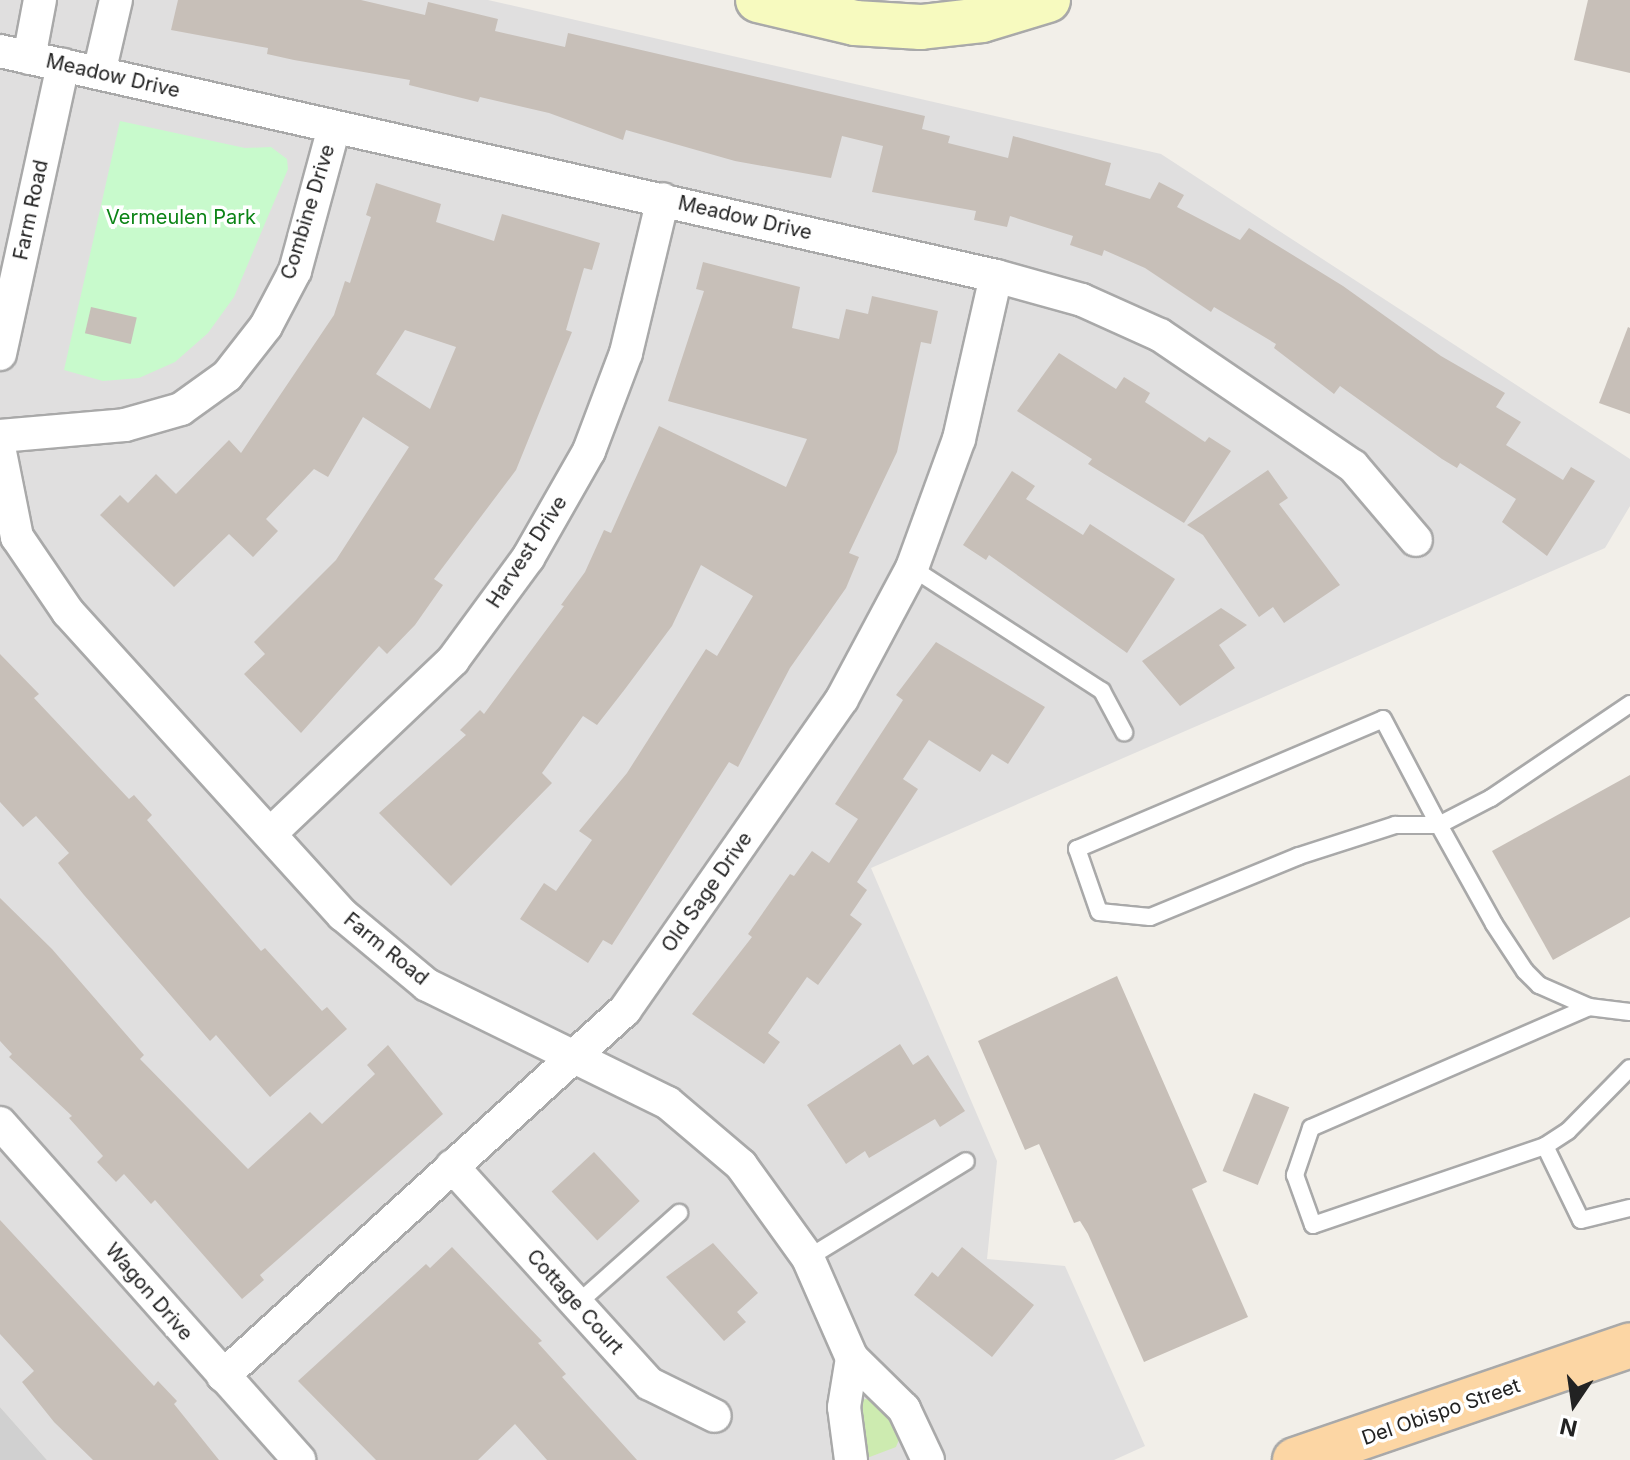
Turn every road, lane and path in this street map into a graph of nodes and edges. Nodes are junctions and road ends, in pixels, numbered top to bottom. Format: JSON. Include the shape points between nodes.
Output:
{"nodes":[{"id":1,"x":40,"y":0,"type":"edge"},
{"id":2,"x":116,"y":0,"type":"edge"},
{"id":3,"x":758,"y":0,"type":"edge"},
{"id":4,"x":1048,"y":0,"type":"edge"},
{"id":5,"x":14,"y":54,"type":"edge"},
{"id":6,"x":63,"y":65,"type":"junction"},
{"id":7,"x":99,"y":73,"type":"junction"},
{"id":8,"x":334,"y":127,"type":"junction"},
{"id":9,"x":663,"y":199,"type":"junction"},
{"id":10,"x":996,"y":276,"type":"junction"},
{"id":11,"x":0,"y":354,"type":"edge"},
{"id":12,"x":0,"y":436,"type":"edge"},
{"id":13,"x":0,"y":452,"type":"edge"},
{"id":14,"x":1416,"y":540,"type":"dead end"},
{"id":15,"x":912,"y":568,"type":"junction"},
{"id":16,"x":1630,"y":704,"type":"edge"},
{"id":17,"x":1124,"y":732,"type":"dead end"},
{"id":18,"x":1439,"y":825,"type":"junction"},
{"id":19,"x":271,"y":833,"type":"junction"},
{"id":20,"x":1589,"y":1007,"type":"junction"},
{"id":21,"x":1630,"y":1012,"type":"edge"},
{"id":22,"x":574,"y":1055,"type":"junction"},
{"id":23,"x":1630,"y":1068,"type":"edge"},
{"id":24,"x":0,"y":1123,"type":"edge"},
{"id":25,"x":1545,"y":1146,"type":"junction"},
{"id":26,"x":966,"y":1161,"type":"dead end"},
{"id":27,"x":452,"y":1166,"type":"junction"},
{"id":28,"x":1630,"y":1208,"type":"edge"},
{"id":29,"x":679,"y":1213,"type":"dead end"},
{"id":30,"x":808,"y":1258,"type":"junction"},
{"id":31,"x":577,"y":1304,"type":"junction"},
{"id":32,"x":1630,"y":1345,"type":"edge"},
{"id":33,"x":852,"y":1358,"type":"junction"},
{"id":34,"x":223,"y":1376,"type":"junction"},
{"id":35,"x":715,"y":1416,"type":"dead end"},
{"id":36,"x":299,"y":1460,"type":"edge"},
{"id":37,"x":851,"y":1460,"type":"edge"},
{"id":38,"x":928,"y":1460,"type":"edge"},
{"id":39,"x":1295,"y":1460,"type":"edge"}],
"edges":[{"from":1,"to":5,"type":"street"},
{"from":2,"to":7,"type":"street"},
{"from":3,"to":4,"type":"street","via":[[855,23],[921,27],[982,20]]},
{"from":5,"to":6,"type":"street","name":"Meadow Drive"},
{"from":6,"to":7,"type":"street","name":"Meadow Drive"},
{"from":6,"to":11,"type":"street","name":"Farm Road"},
{"from":7,"to":8,"type":"street","name":"Meadow Drive"},
{"from":8,"to":9,"type":"street","name":"Meadow Drive"},
{"from":8,"to":12,"type":"street","name":"Combine Drive","via":[[295,271],[266,326],[227,376],[181,409],[125,425]]},
{"from":9,"to":10,"type":"street","name":"Meadow Drive"},
{"from":9,"to":19,"type":"street","name":"Harvest Drive","via":[[626,353],[600,423],[528,558],[453,660]]},
{"from":10,"to":14,"type":"street","name":"Meadow Drive","via":[[1082,300],[1160,335],[1353,466]]},
{"from":10,"to":15,"type":"street","name":"Old Sage Drive","via":[[959,439]]},
{"from":13,"to":19,"type":"street","name":"Farm Road","via":[[17,537],[68,612]]},
{"from":15,"to":17,"type":"lane","via":[[1102,691]]},
{"from":15,"to":22,"type":"street","name":"Old Sage Drive","via":[[833,712],[625,1010]]},
{"from":16,"to":18,"type":"lane","via":[[1491,798]]},
{"from":18,"to":18,"type":"lane","via":[[1395,825],[1150,917],[1099,912],[1077,849],[1383,719]]},
{"from":18,"to":20,"type":"lane","via":[[1525,971],[1539,985]]},
{"from":19,"to":22,"type":"street","name":"Farm Road","via":[[343,915],[427,985]]},
{"from":20,"to":21,"type":"lane"},
{"from":20,"to":25,"type":"lane","via":[[1311,1128],[1295,1175],[1313,1225]]},
{"from":22,"to":27,"type":"street","name":"Old Sage Drive"},
{"from":22,"to":30,"type":"street","name":"Farm Road","via":[[668,1103],[741,1165]]},
{"from":23,"to":25,"type":"lane","via":[[1568,1131]]},
{"from":24,"to":34,"type":"street","name":"Wagon Drive"},
{"from":25,"to":28,"type":"lane","via":[[1581,1220]]},
{"from":26,"to":30,"type":"lane"},
{"from":27,"to":31,"type":"street","name":"Cottage Court"},
{"from":27,"to":34,"type":"street","name":"Old Sage Drive"},
{"from":29,"to":31,"type":"lane"},
{"from":30,"to":33,"type":"street","name":"Farm Road"},
{"from":31,"to":35,"type":"street","name":"Cottage Court","via":[[650,1384]]},
{"from":32,"to":39,"type":"main road","name":"Del Obispo Street"},
{"from":33,"to":37,"type":"street","via":[[844,1407]]},
{"from":33,"to":38,"type":"street","name":"Farm Road","via":[[904,1409]]},
{"from":34,"to":36,"type":"street","name":"Wagon Drive"}]}
